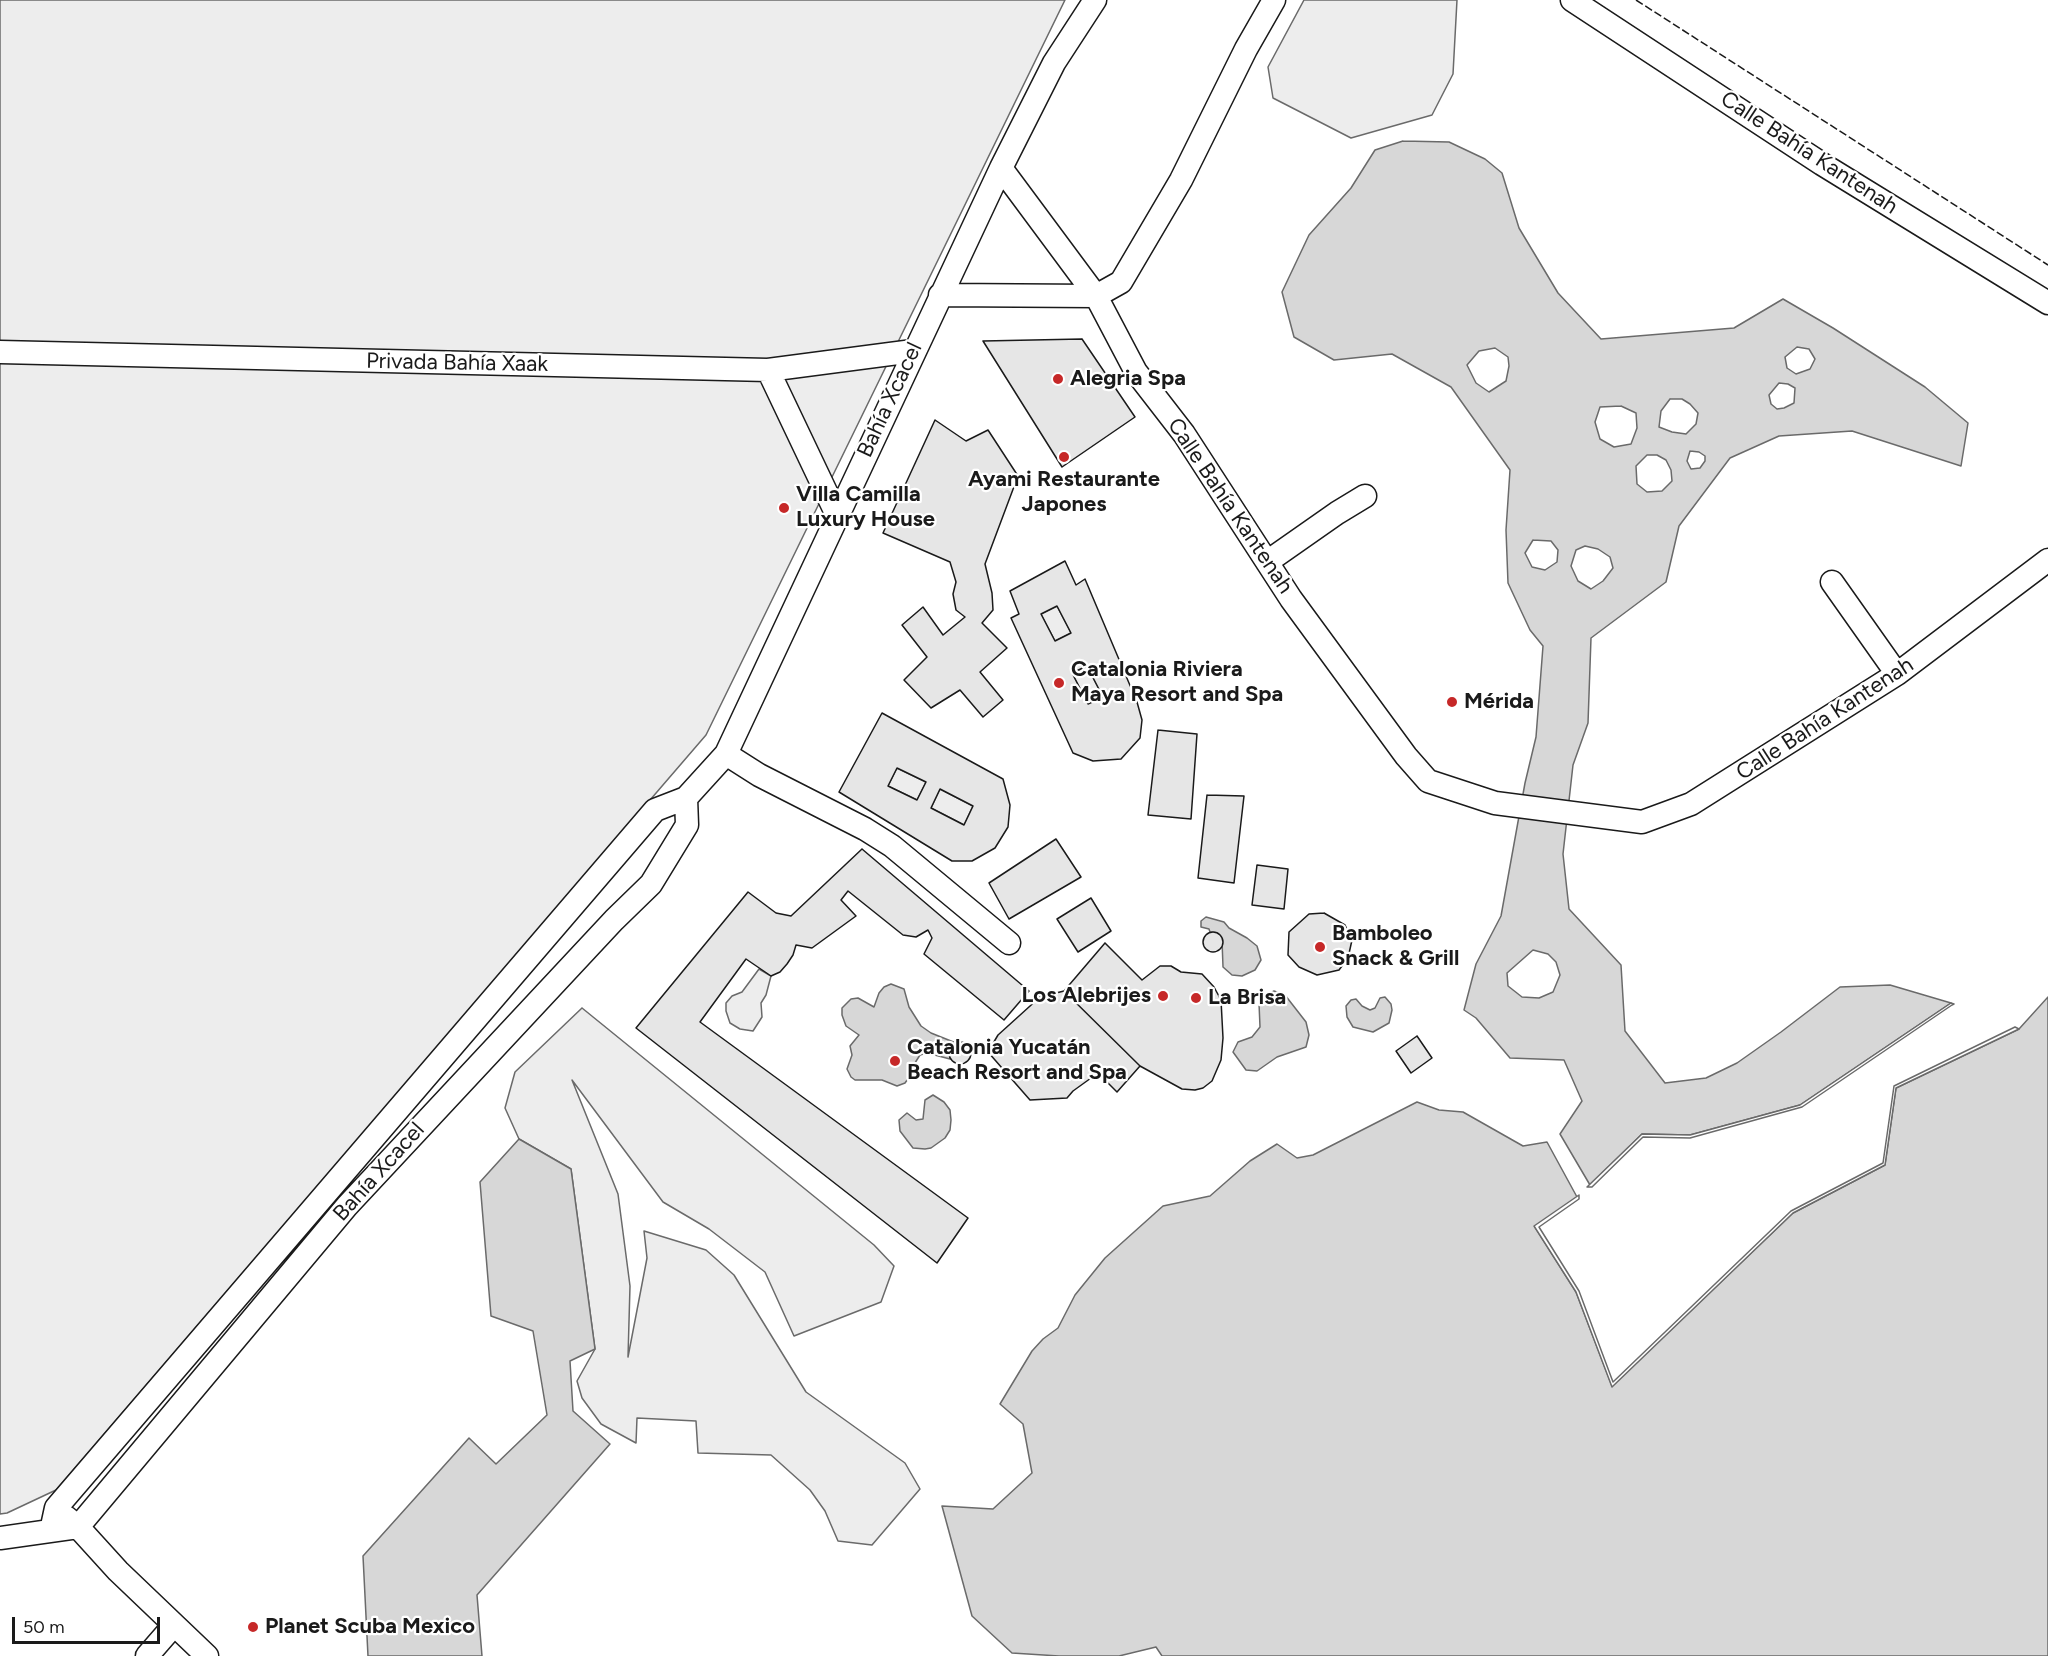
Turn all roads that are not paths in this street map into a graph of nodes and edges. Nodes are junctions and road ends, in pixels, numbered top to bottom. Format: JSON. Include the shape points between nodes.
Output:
{"nodes":[{"id":1,"x":1095,"y":0,"type":"edge"},
{"id":2,"x":1274,"y":0,"type":"edge"},
{"id":3,"x":1572,"y":0,"type":"edge"},
{"id":4,"x":1001,"y":168,"type":"junction"},
{"id":5,"x":940,"y":295,"type":"junction"},
{"id":6,"x":1096,"y":296,"type":"junction"},
{"id":7,"x":2048,"y":303,"type":"edge"},
{"id":8,"x":913,"y":351,"type":"junction"},
{"id":9,"x":0,"y":352,"type":"edge"},
{"id":10,"x":768,"y":370,"type":"junction"},
{"id":11,"x":1365,"y":496,"type":"dead end"},
{"id":12,"x":837,"y":515,"type":"junction"},
{"id":13,"x":2048,"y":560,"type":"edge"},
{"id":14,"x":1267,"y":562,"type":"junction"},
{"id":15,"x":1832,"y":582,"type":"dead end"},
{"id":16,"x":1897,"y":674,"type":"junction"},
{"id":17,"x":726,"y":754,"type":"junction"},
{"id":18,"x":686,"y":798,"type":"junction"},
{"id":19,"x":1009,"y":943,"type":"dead end"},
{"id":20,"x":56,"y":1508,"type":"junction"},
{"id":21,"x":78,"y":1527,"type":"junction"},
{"id":22,"x":51,"y":1531,"type":"junction"},
{"id":23,"x":0,"y":1538,"type":"edge"},
{"id":24,"x":174,"y":1625,"type":"junction"},
{"id":25,"x":147,"y":1656,"type":"edge"},
{"id":26,"x":207,"y":1656,"type":"edge"}],
"edges":[{"from":1,"to":4,"type":"street","name":"Bahía Xcacel","via":[[1054,63]]},
{"from":2,"to":6,"type":"street","via":[[1181,180],[1121,282]]},
{"from":3,"to":7,"type":"street","name":"Calle Bahía Kantenah","via":[[1822,164]]},
{"from":4,"to":5,"type":"street","name":"Bahía Xcacel"},
{"from":4,"to":6,"type":"street","name":"Calle Bahía Kantenah"},
{"from":5,"to":6,"type":"street"},
{"from":5,"to":8,"type":"street","name":"Bahía Xcacel"},
{"from":6,"to":14,"type":"street","name":"Calle Bahía Kantenah","via":[[1136,372],[1184,434]]},
{"from":8,"to":10,"type":"street","name":"Privada Bahía Xaak"},
{"from":8,"to":12,"type":"street","name":"Bahía Xcacel"},
{"from":9,"to":10,"type":"street","name":"Privada Bahía Xaak"},
{"from":10,"to":12,"type":"street"},
{"from":11,"to":14,"type":"street"},
{"from":12,"to":17,"type":"street","name":"Bahía Xcacel"},
{"from":13,"to":16,"type":"street","name":"Calle Bahía Kantenah"},
{"from":14,"to":16,"type":"street","name":"Calle Bahía Kantenah","via":[[1428,781],[1494,803],[1642,822],[1691,804]]},
{"from":15,"to":16,"type":"street"},
{"from":17,"to":18,"type":"street","name":"Bahía Xcacel"},
{"from":17,"to":19,"type":"street","via":[[892,846]]},
{"from":18,"to":20,"type":"street","name":"Bahía Xcacel","via":[[655,810]]},
{"from":18,"to":21,"type":"street","name":"Bahía Xcacel","via":[[687,825],[651,884],[347,1206]]},
{"from":20,"to":21,"type":"street"},
{"from":20,"to":22,"type":"street","name":"Bahía Xcacel"},
{"from":21,"to":22,"type":"street"},
{"from":21,"to":24,"type":"street"},
{"from":22,"to":23,"type":"street"},
{"from":24,"to":25,"type":"street"},
{"from":24,"to":26,"type":"street"}]}
